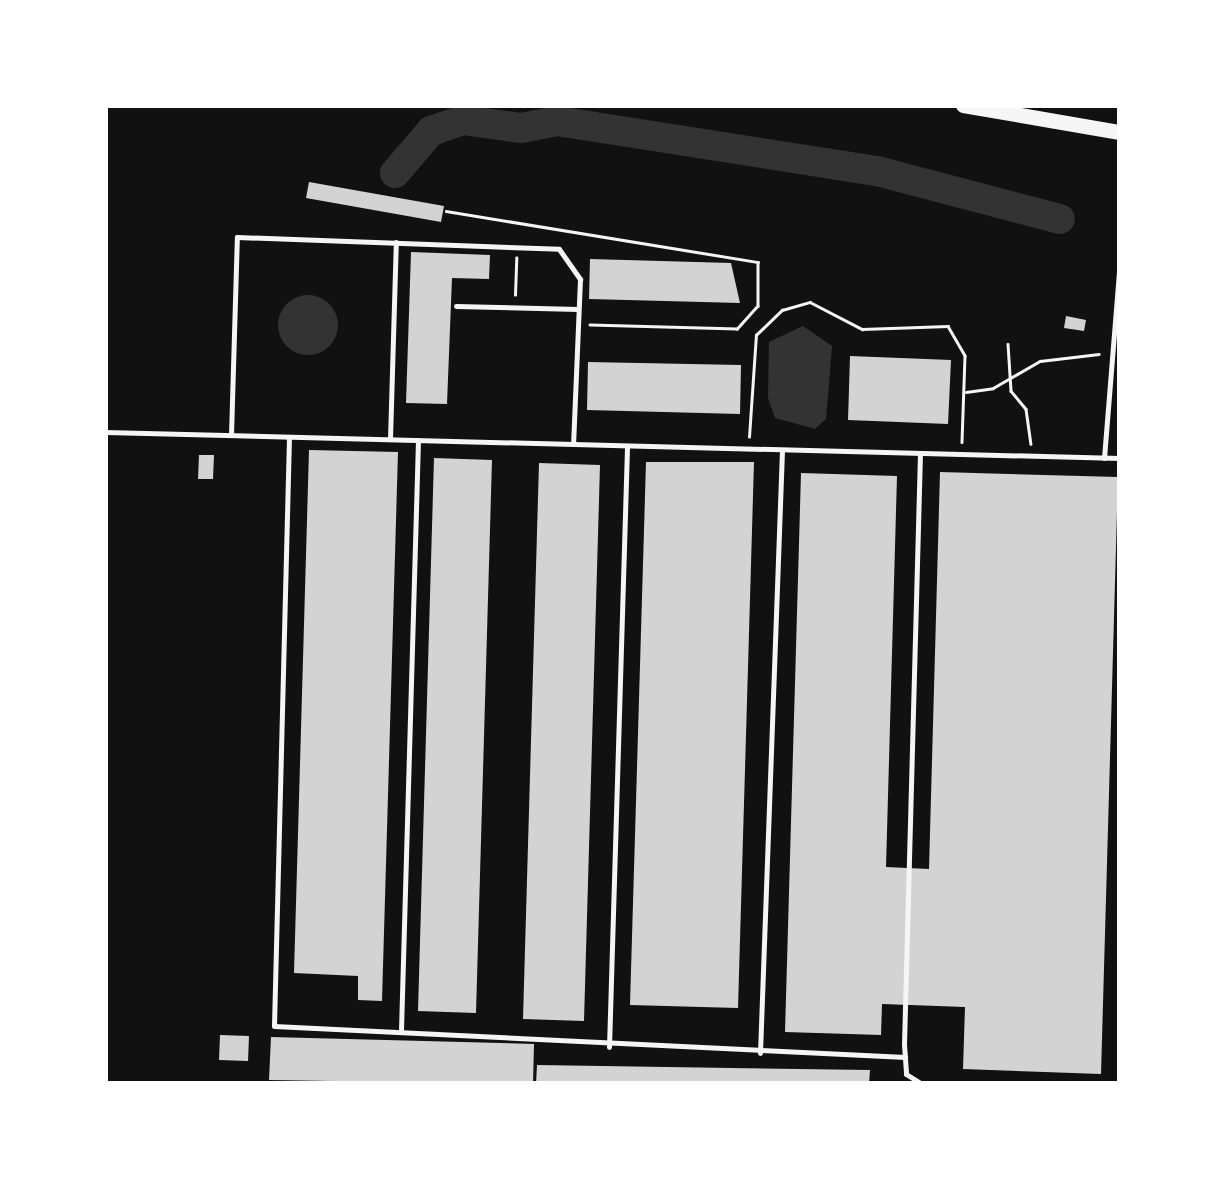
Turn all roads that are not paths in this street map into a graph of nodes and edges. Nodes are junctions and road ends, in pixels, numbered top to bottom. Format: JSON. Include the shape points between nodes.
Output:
{"nodes":[{"id":1,"x":963,"y":105,"type":"edge"},
{"id":2,"x":1120,"y":132,"type":"edge"},
{"id":3,"x":396,"y":242,"type":"junction"},
{"id":4,"x":1120,"y":260,"type":"edge"},
{"id":5,"x":456,"y":306,"type":"dead end"},
{"id":6,"x":579,"y":309,"type":"junction"},
{"id":7,"x":105,"y":432,"type":"edge"},
{"id":8,"x":231,"y":435,"type":"junction"},
{"id":9,"x":289,"y":437,"type":"junction"},
{"id":10,"x":390,"y":439,"type":"junction"},
{"id":11,"x":418,"y":440,"type":"junction"},
{"id":12,"x":573,"y":444,"type":"junction"},
{"id":13,"x":627,"y":446,"type":"junction"},
{"id":14,"x":782,"y":450,"type":"junction"},
{"id":15,"x":920,"y":453,"type":"junction"},
{"id":16,"x":1104,"y":458,"type":"junction"},
{"id":17,"x":1120,"y":458,"type":"edge"},
{"id":18,"x":401,"y":1030,"type":"junction"},
{"id":19,"x":609,"y":1048,"type":"junction"},
{"id":20,"x":760,"y":1053,"type":"junction"},
{"id":21,"x":905,"y":1058,"type":"junction"},
{"id":22,"x":922,"y":1084,"type":"edge"}],
"edges":[{"from":1,"to":2,"type":"main road"},
{"from":3,"to":6,"type":"lane","via":[[516,246],[571,257]]},
{"from":3,"to":8,"type":"lane","via":[[238,236]]},
{"from":3,"to":10,"type":"lane"},
{"from":4,"to":16,"type":"lane"},
{"from":5,"to":6,"type":"lane"},
{"from":6,"to":12,"type":"lane"},
{"from":7,"to":8,"type":"lane"},
{"from":8,"to":9,"type":"lane"},
{"from":9,"to":10,"type":"lane"},
{"from":9,"to":18,"type":"lane","via":[[274,1026]]},
{"from":10,"to":11,"type":"lane"},
{"from":11,"to":12,"type":"lane"},
{"from":11,"to":18,"type":"lane"},
{"from":12,"to":13,"type":"lane"},
{"from":13,"to":14,"type":"lane"},
{"from":13,"to":19,"type":"lane"},
{"from":14,"to":15,"type":"lane"},
{"from":14,"to":20,"type":"lane"},
{"from":15,"to":16,"type":"lane"},
{"from":15,"to":21,"type":"lane"},
{"from":16,"to":17,"type":"lane"},
{"from":18,"to":19,"type":"lane","via":[[530,1033],[559,1046]]},
{"from":19,"to":20,"type":"lane"},
{"from":20,"to":21,"type":"lane"},
{"from":21,"to":22,"type":"lane","via":[[906,1074]]}]}
